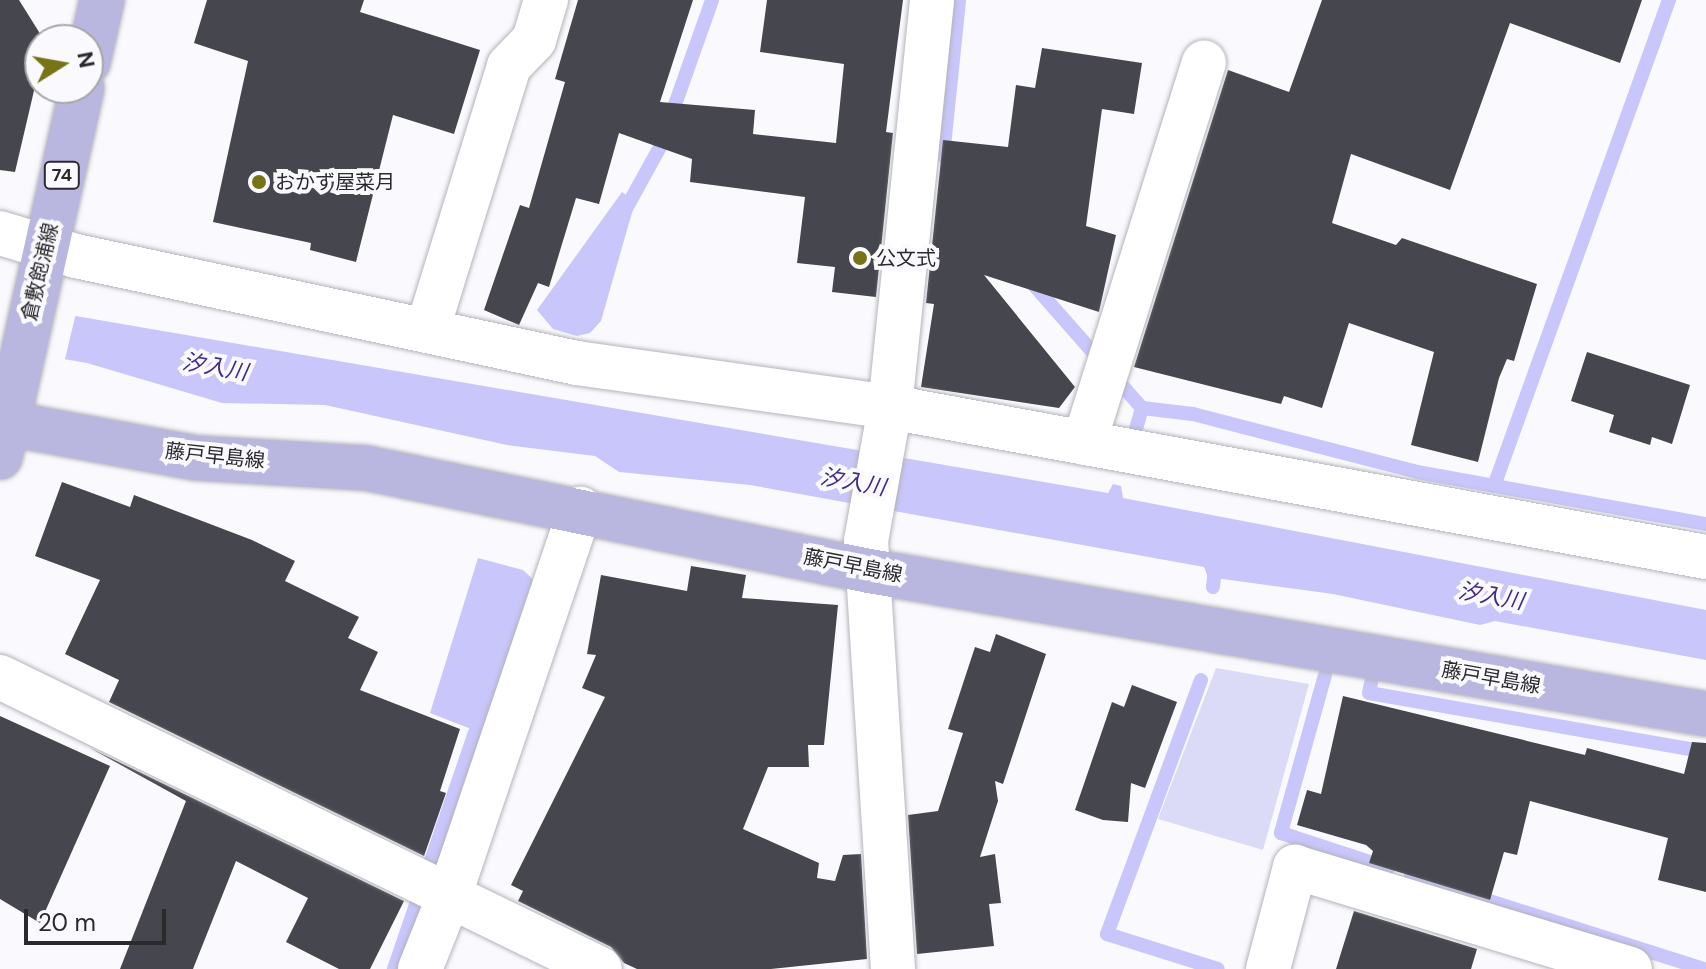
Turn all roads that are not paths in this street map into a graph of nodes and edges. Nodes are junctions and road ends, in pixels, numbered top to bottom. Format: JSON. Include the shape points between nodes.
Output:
{"nodes":[{"id":1,"x":102,"y":0,"type":"edge"},
{"id":2,"x":546,"y":0,"type":"edge"},
{"id":3,"x":932,"y":0,"type":"edge"},
{"id":4,"x":97,"y":24,"type":"edge"},
{"id":5,"x":1204,"y":62,"type":"dead end"},
{"id":6,"x":78,"y":104,"type":"edge"},
{"id":7,"x":0,"y":233,"type":"edge"},
{"id":8,"x":44,"y":254,"type":"junction"},
{"id":9,"x":427,"y":331,"type":"junction"},
{"id":10,"x":888,"y":417,"type":"junction"},
{"id":11,"x":6,"y":423,"type":"edge"},
{"id":12,"x":1084,"y":443,"type":"junction"},
{"id":13,"x":580,"y":509,"type":"junction"},
{"id":14,"x":868,"y":556,"type":"junction"},
{"id":15,"x":1706,"y":557,"type":"edge"},
{"id":16,"x":0,"y":677,"type":"edge"},
{"id":17,"x":1706,"y":714,"type":"edge"},
{"id":18,"x":433,"y":890,"type":"junction"},
{"id":19,"x":420,"y":969,"type":"edge"},
{"id":20,"x":600,"y":969,"type":"edge"},
{"id":21,"x":893,"y":969,"type":"edge"},
{"id":22,"x":1268,"y":969,"type":"edge"},
{"id":23,"x":1630,"y":969,"type":"edge"}],
"edges":[{"from":1,"to":4,"type":"main road"},
{"from":2,"to":9,"type":"street","via":[[534,40],[509,66]]},
{"from":3,"to":10,"type":"street"},
{"from":5,"to":12,"type":"street"},
{"from":6,"to":8,"type":"main road","name":"倉敷飽浦線","number":"74"},
{"from":7,"to":8,"type":"street"},
{"from":8,"to":9,"type":"street"},
{"from":8,"to":11,"type":"main road","name":"倉敷飽浦線","number":"74"},
{"from":9,"to":10,"type":"street"},
{"from":10,"to":12,"type":"street"},
{"from":10,"to":14,"type":"street"},
{"from":11,"to":13,"type":"main road","name":"藤戸早島線","via":[[197,458],[366,468]]},
{"from":12,"to":15,"type":"street"},
{"from":13,"to":14,"type":"main road","name":"藤戸早島線"},
{"from":13,"to":18,"type":"street"},
{"from":14,"to":17,"type":"main road","name":"藤戸早島線"},
{"from":14,"to":21,"type":"street"},
{"from":16,"to":18,"type":"street"},
{"from":18,"to":19,"type":"street"},
{"from":18,"to":20,"type":"street"},
{"from":22,"to":23,"type":"street","via":[[1295,867]]}]}
